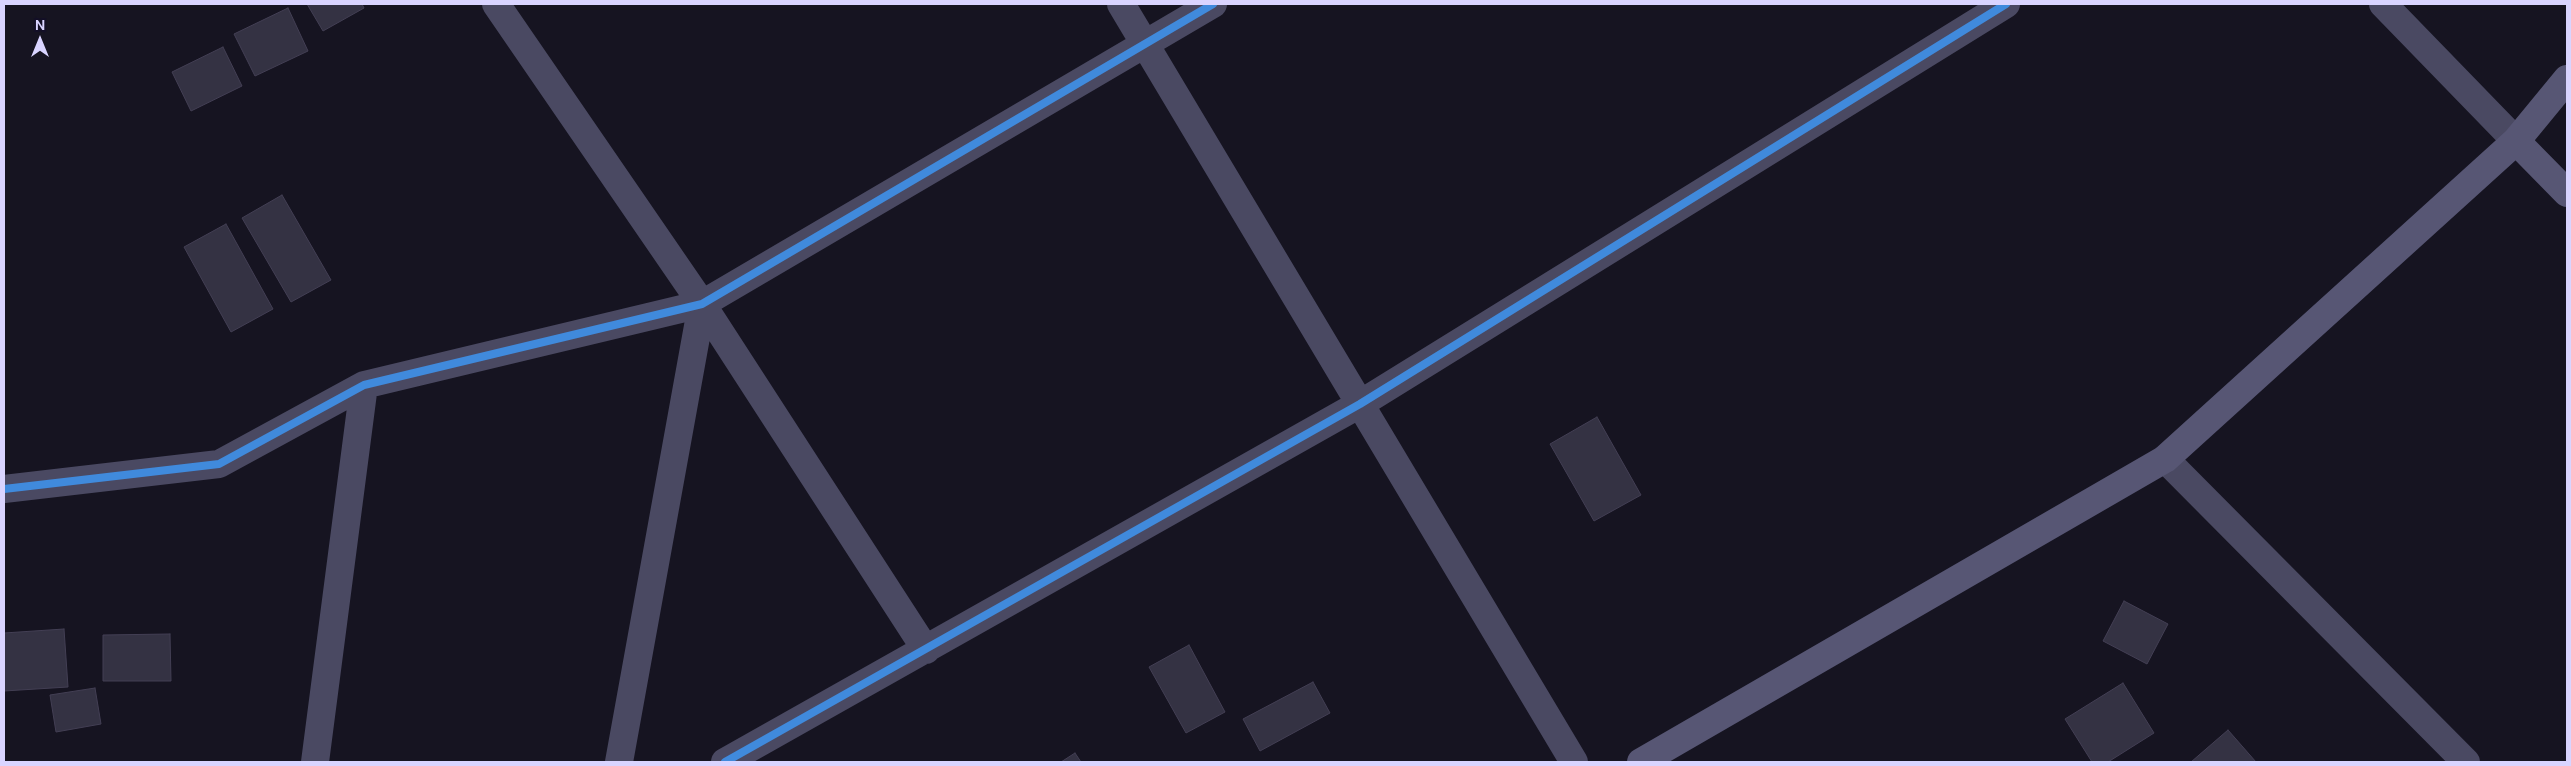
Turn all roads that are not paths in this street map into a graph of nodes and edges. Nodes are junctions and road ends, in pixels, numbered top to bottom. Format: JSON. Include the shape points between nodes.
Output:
{"nodes":[{"id":1,"x":496,"y":4,"type":"edge"},
{"id":2,"x":1121,"y":4,"type":"edge"},
{"id":3,"x":1213,"y":4,"type":"edge"},
{"id":4,"x":2006,"y":4,"type":"edge"},
{"id":5,"x":2383,"y":4,"type":"edge"},
{"id":6,"x":1145,"y":44,"type":"junction"},
{"id":7,"x":2567,"y":79,"type":"edge"},
{"id":8,"x":2516,"y":141,"type":"junction"},
{"id":9,"x":2567,"y":193,"type":"edge"},
{"id":10,"x":702,"y":304,"type":"junction"},
{"id":11,"x":364,"y":385,"type":"junction"},
{"id":12,"x":1360,"y":404,"type":"junction"},
{"id":13,"x":2165,"y":459,"type":"junction"},
{"id":14,"x":4,"y":489,"type":"edge"},
{"id":15,"x":926,"y":650,"type":"junction"},
{"id":16,"x":315,"y":762,"type":"edge"},
{"id":17,"x":619,"y":762,"type":"edge"},
{"id":18,"x":726,"y":762,"type":"edge"},
{"id":19,"x":1574,"y":762,"type":"edge"},
{"id":20,"x":1641,"y":762,"type":"edge"},
{"id":21,"x":2466,"y":762,"type":"edge"}],
"edges":[{"from":1,"to":10,"type":"street"},
{"from":2,"to":6,"type":"street"},
{"from":3,"to":6,"type":"street"},
{"from":4,"to":12,"type":"street"},
{"from":5,"to":8,"type":"street"},
{"from":6,"to":10,"type":"street"},
{"from":6,"to":12,"type":"street"},
{"from":7,"to":8,"type":"street"},
{"from":8,"to":9,"type":"street"},
{"from":8,"to":13,"type":"street"},
{"from":10,"to":11,"type":"street"},
{"from":10,"to":15,"type":"street"},
{"from":10,"to":17,"type":"street"},
{"from":11,"to":14,"type":"street","via":[[220,464]]},
{"from":11,"to":16,"type":"street"},
{"from":12,"to":15,"type":"street"},
{"from":12,"to":19,"type":"street"},
{"from":13,"to":20,"type":"street"},
{"from":13,"to":21,"type":"street"},
{"from":15,"to":18,"type":"street"}]}
